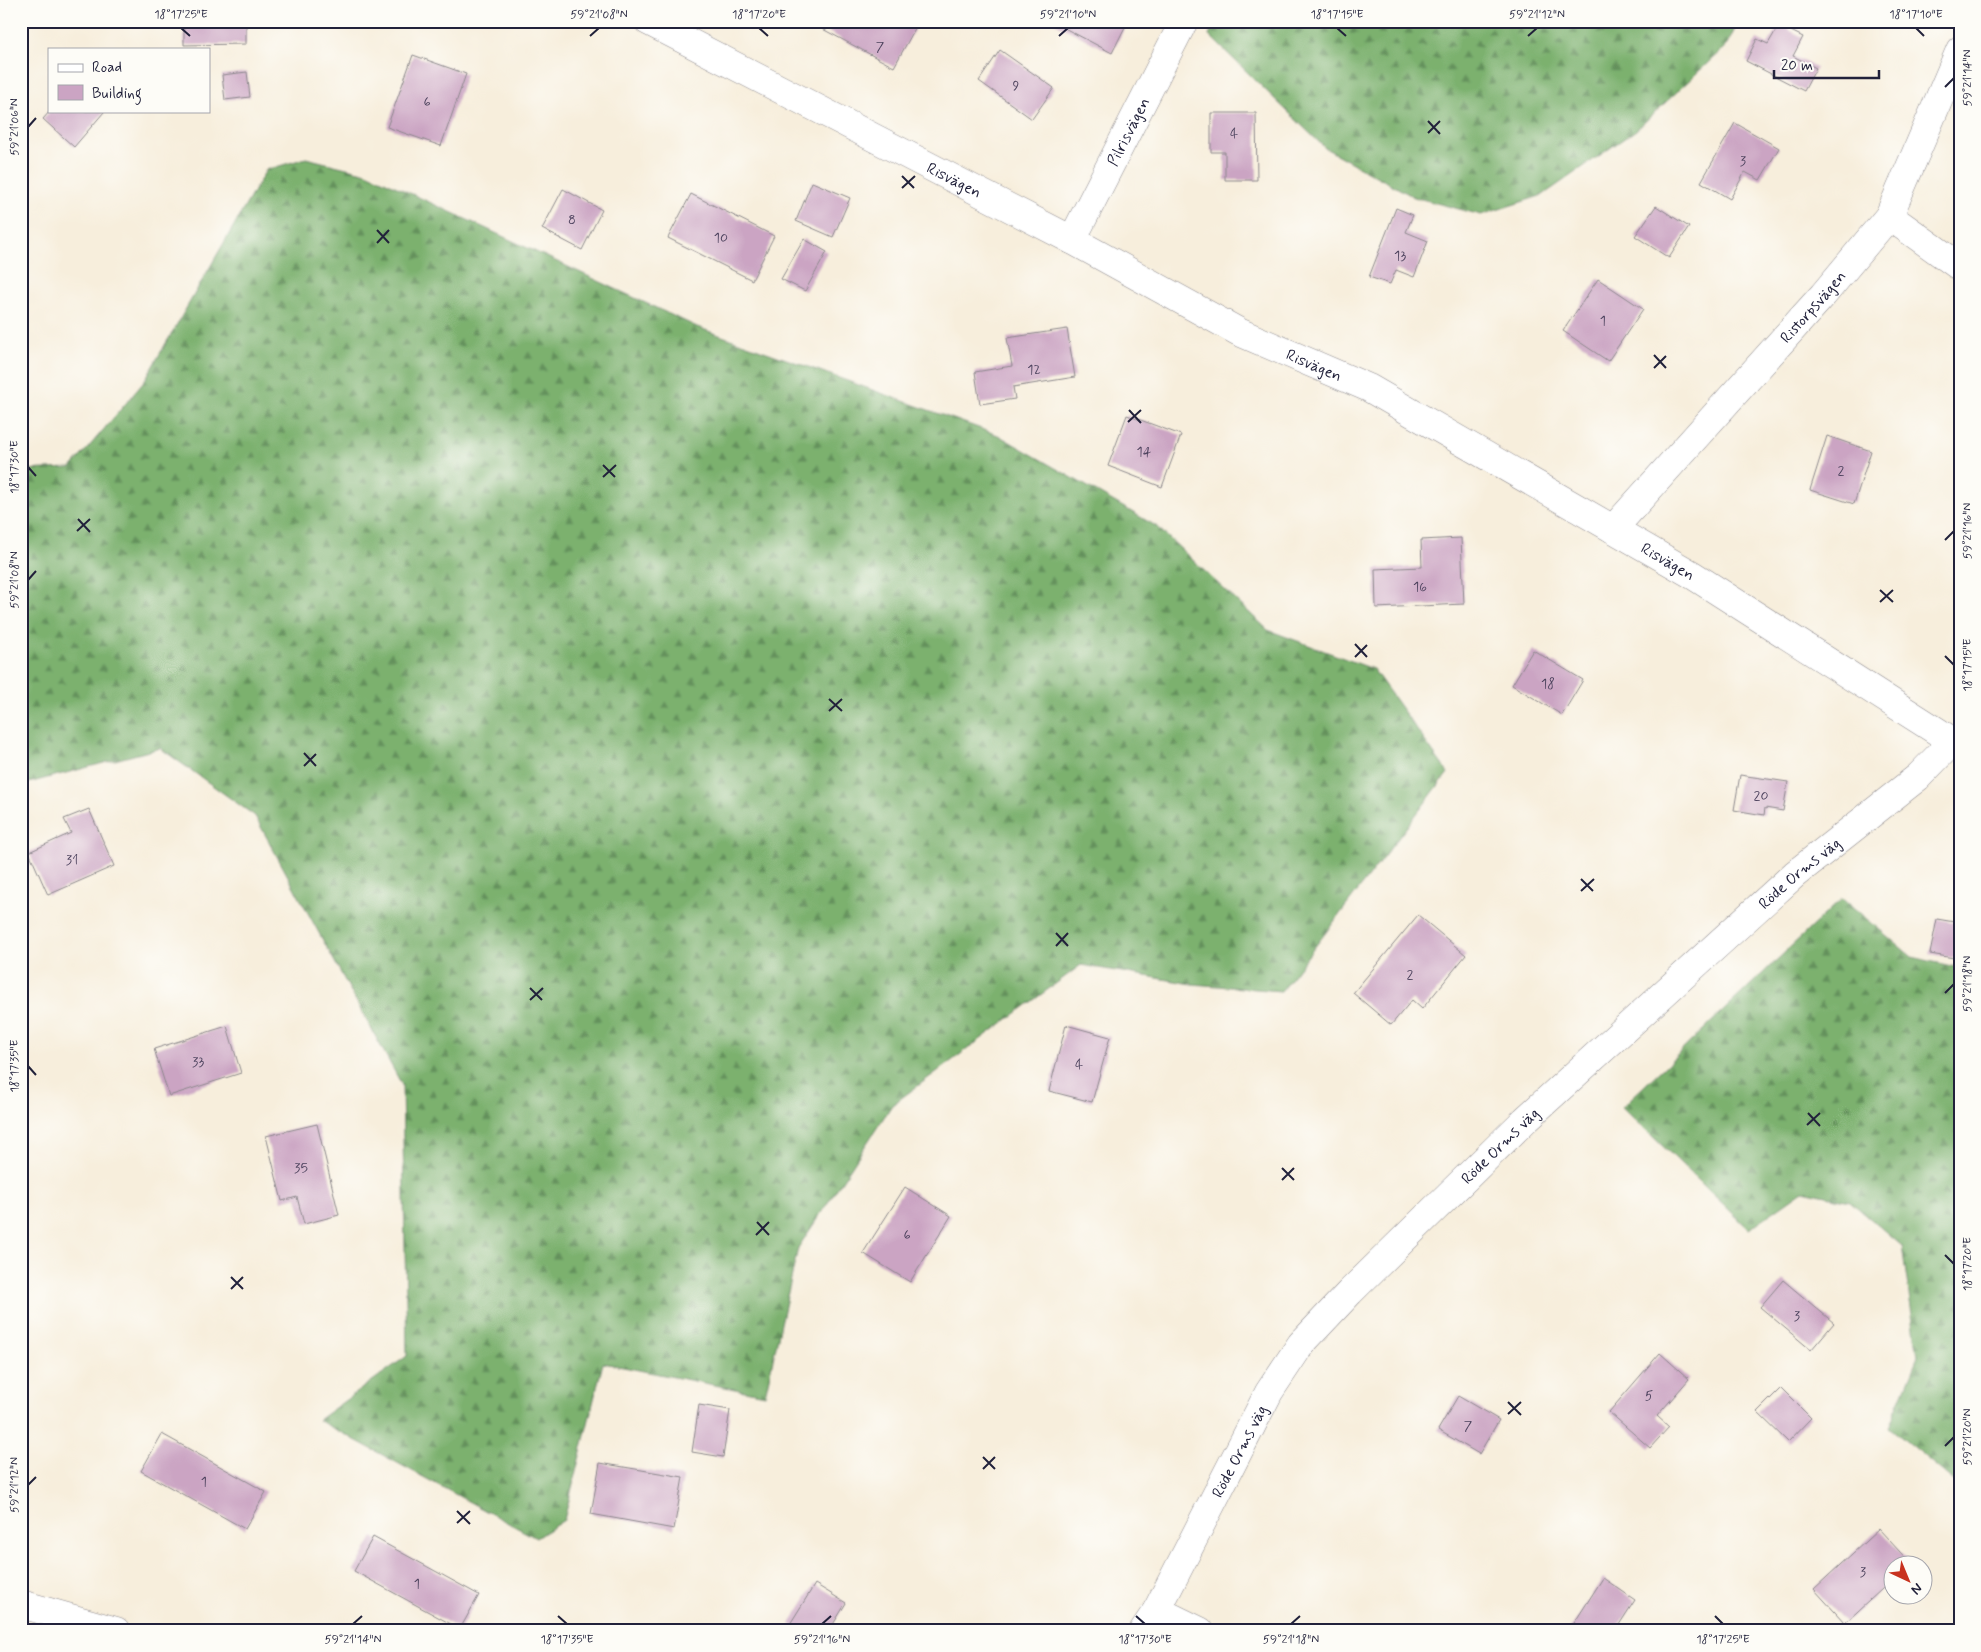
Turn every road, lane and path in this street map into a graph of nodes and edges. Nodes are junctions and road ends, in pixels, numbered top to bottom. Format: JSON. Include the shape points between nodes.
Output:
{"nodes":[{"id":1,"x":648,"y":21,"type":"edge"},
{"id":2,"x":1184,"y":21,"type":"edge"},
{"id":3,"x":1960,"y":50,"type":"edge"},
{"id":4,"x":1889,"y":216,"type":"junction"},
{"id":5,"x":1072,"y":240,"type":"junction"},
{"id":6,"x":1960,"y":267,"type":"edge"},
{"id":7,"x":1613,"y":529,"type":"junction"},
{"id":8,"x":1956,"y":744,"type":"edge"},
{"id":9,"x":21,"y":1604,"type":"edge"},
{"id":10,"x":1150,"y":1620,"type":"edge"},
{"id":11,"x":116,"y":1631,"type":"edge"},
{"id":12,"x":1200,"y":1631,"type":"edge"}],
"edges":[{"from":1,"to":5,"type":"street","name":"Risvägen"},
{"from":2,"to":5,"type":"street","name":"Pilrisvägen"},
{"from":3,"to":4,"type":"street","name":"Ristorpsvägen"},
{"from":4,"to":6,"type":"street"},
{"from":4,"to":7,"type":"street","name":"Ristorpsvägen","via":[[1823,295]]},
{"from":5,"to":7,"type":"street","name":"Risvägen","via":[[1239,332],[1370,388]]},
{"from":7,"to":8,"type":"street","name":"Risvägen","via":[[1691,574]]},
{"from":8,"to":10,"type":"street","name":"Röde Orms väg","via":[[1795,874],[1532,1113],[1301,1344],[1269,1392]]},
{"from":9,"to":11,"type":"street"},
{"from":10,"to":12,"type":"street"}]}
